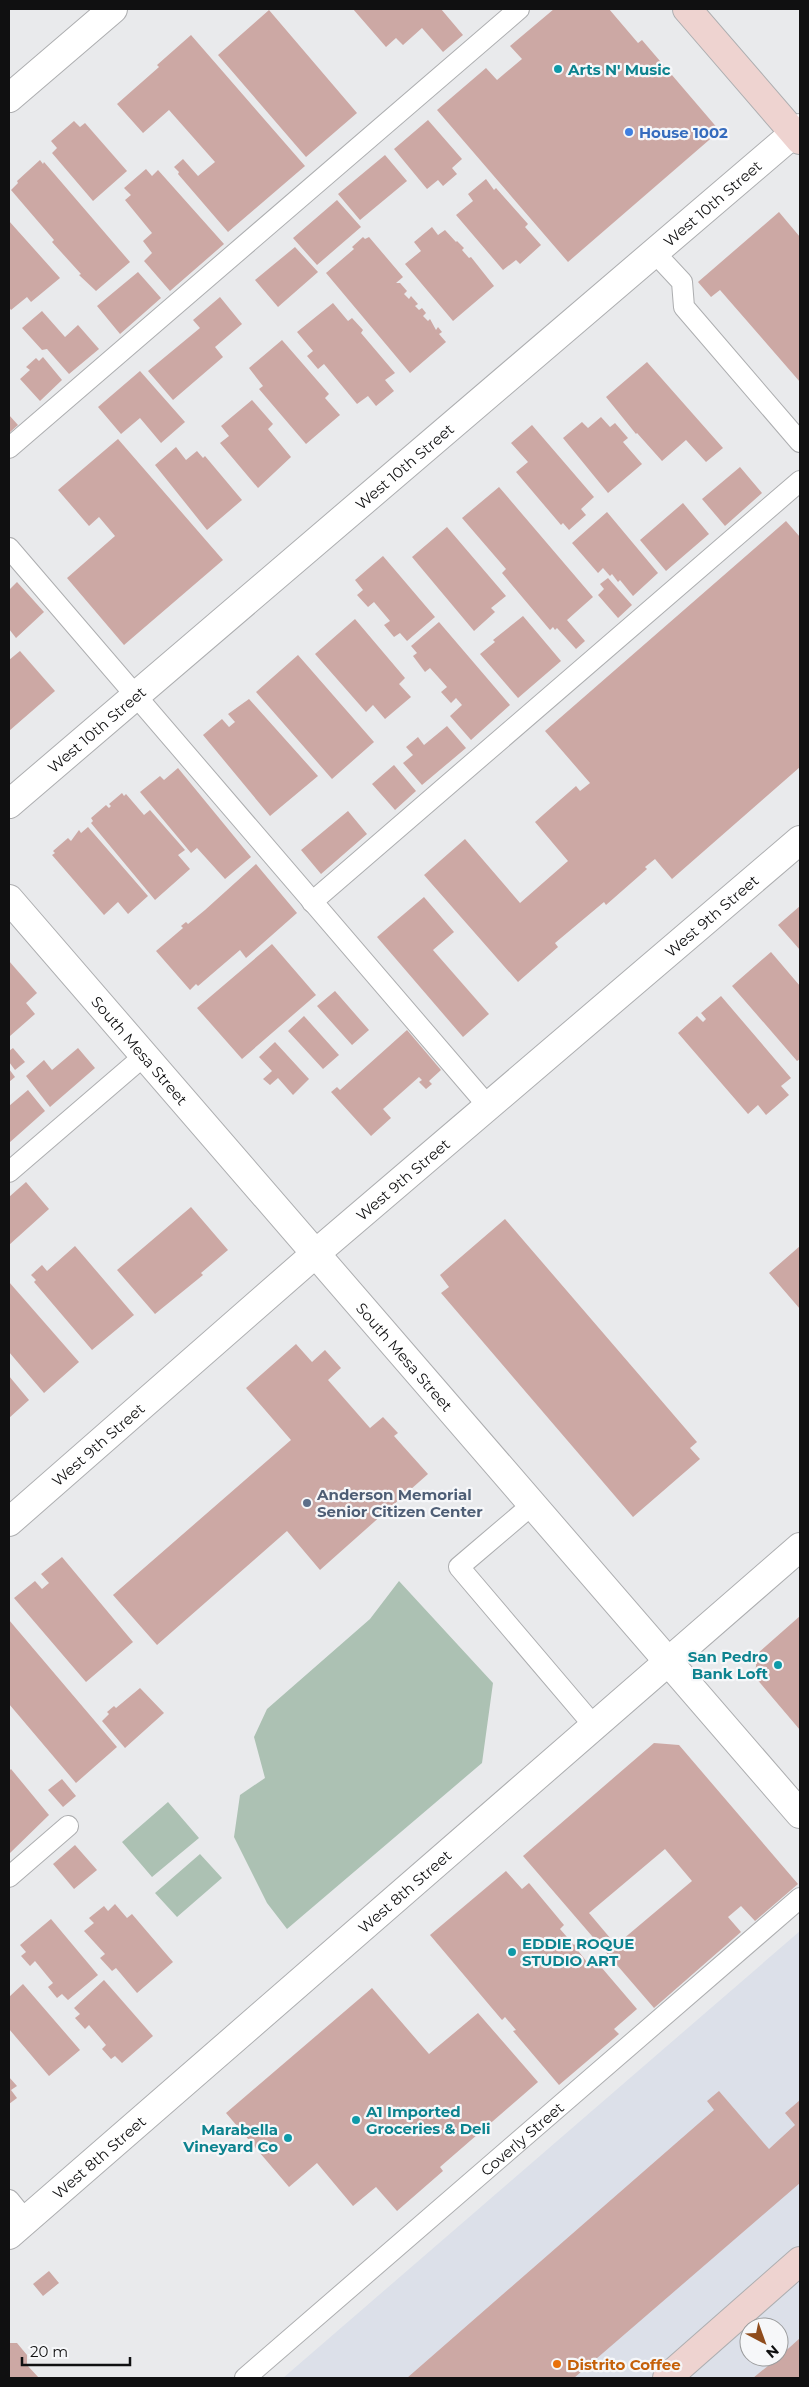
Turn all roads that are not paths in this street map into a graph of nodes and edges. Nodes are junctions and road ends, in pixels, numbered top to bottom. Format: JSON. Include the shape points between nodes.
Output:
{"nodes":[{"id":1,"x":113,"y":9,"type":"edge"},
{"id":2,"x":519,"y":9,"type":"edge"},
{"id":3,"x":687,"y":9,"type":"edge"},
{"id":4,"x":9,"y":98,"type":"edge"},
{"id":5,"x":798,"y":134,"type":"edge"},
{"id":6,"x":654,"y":252,"type":"junction"},
{"id":7,"x":800,"y":442,"type":"edge"},
{"id":8,"x":9,"y":448,"type":"edge"},
{"id":9,"x":800,"y":481,"type":"edge"},
{"id":10,"x":9,"y":548,"type":"edge"},
{"id":11,"x":135,"y":696,"type":"junction"},
{"id":12,"x":9,"y":804,"type":"edge"},
{"id":13,"x":800,"y":840,"type":"edge"},
{"id":14,"x":9,"y":899,"type":"edge"},
{"id":15,"x":312,"y":902,"type":"junction"},
{"id":16,"x":144,"y":1056,"type":"junction"},
{"id":17,"x":488,"y":1106,"type":"junction"},
{"id":18,"x":9,"y":1172,"type":"edge"},
{"id":19,"x":316,"y":1254,"type":"junction"},
{"id":20,"x":533,"y":1504,"type":"junction"},
{"id":21,"x":9,"y":1522,"type":"edge"},
{"id":22,"x":800,"y":1547,"type":"edge"},
{"id":23,"x":670,"y":1662,"type":"junction"},
{"id":24,"x":595,"y":1727,"type":"junction"},
{"id":25,"x":800,"y":1814,"type":"edge"},
{"id":26,"x":68,"y":1826,"type":"dead end"},
{"id":27,"x":9,"y":1877,"type":"edge"},
{"id":28,"x":800,"y":1898,"type":"edge"},
{"id":29,"x":9,"y":2200,"type":"edge"},
{"id":30,"x":17,"y":2228,"type":"edge"},
{"id":31,"x":800,"y":2261,"type":"edge"},
{"id":32,"x":244,"y":2378,"type":"edge"},
{"id":33,"x":667,"y":2378,"type":"edge"}],
"edges":[{"from":1,"to":4,"type":"street"},
{"from":2,"to":8,"type":"lane"},
{"from":3,"to":5,"type":"main road"},
{"from":5,"to":6,"type":"street","name":"West 10th Street"},
{"from":6,"to":7,"type":"lane","via":[[682,282],[684,307]]},
{"from":6,"to":11,"type":"street","name":"West 10th Street"},
{"from":9,"to":15,"type":"lane"},
{"from":10,"to":11,"type":"lane"},
{"from":11,"to":12,"type":"street","name":"West 10th Street"},
{"from":11,"to":15,"type":"lane"},
{"from":13,"to":17,"type":"street","name":"West 9th Street"},
{"from":14,"to":16,"type":"street","name":"South Mesa Street"},
{"from":15,"to":17,"type":"lane"},
{"from":16,"to":18,"type":"lane"},
{"from":16,"to":19,"type":"street","name":"South Mesa Street"},
{"from":17,"to":19,"type":"street","name":"West 9th Street"},
{"from":19,"to":20,"type":"street","name":"South Mesa Street"},
{"from":19,"to":21,"type":"street","name":"West 9th Street"},
{"from":20,"to":23,"type":"street","name":"South Mesa Street"},
{"from":20,"to":24,"type":"lane","via":[[459,1567]]},
{"from":22,"to":23,"type":"street","name":"West 8th Street"},
{"from":23,"to":24,"type":"street","name":"West 8th Street"},
{"from":23,"to":25,"type":"street","name":"South Mesa Street"},
{"from":24,"to":30,"type":"street","name":"West 8th Street"},
{"from":26,"to":27,"type":"lane"},
{"from":28,"to":32,"type":"lane","name":"Coverly Street"},
{"from":29,"to":30,"type":"lane"},
{"from":31,"to":33,"type":"main road"}]}
